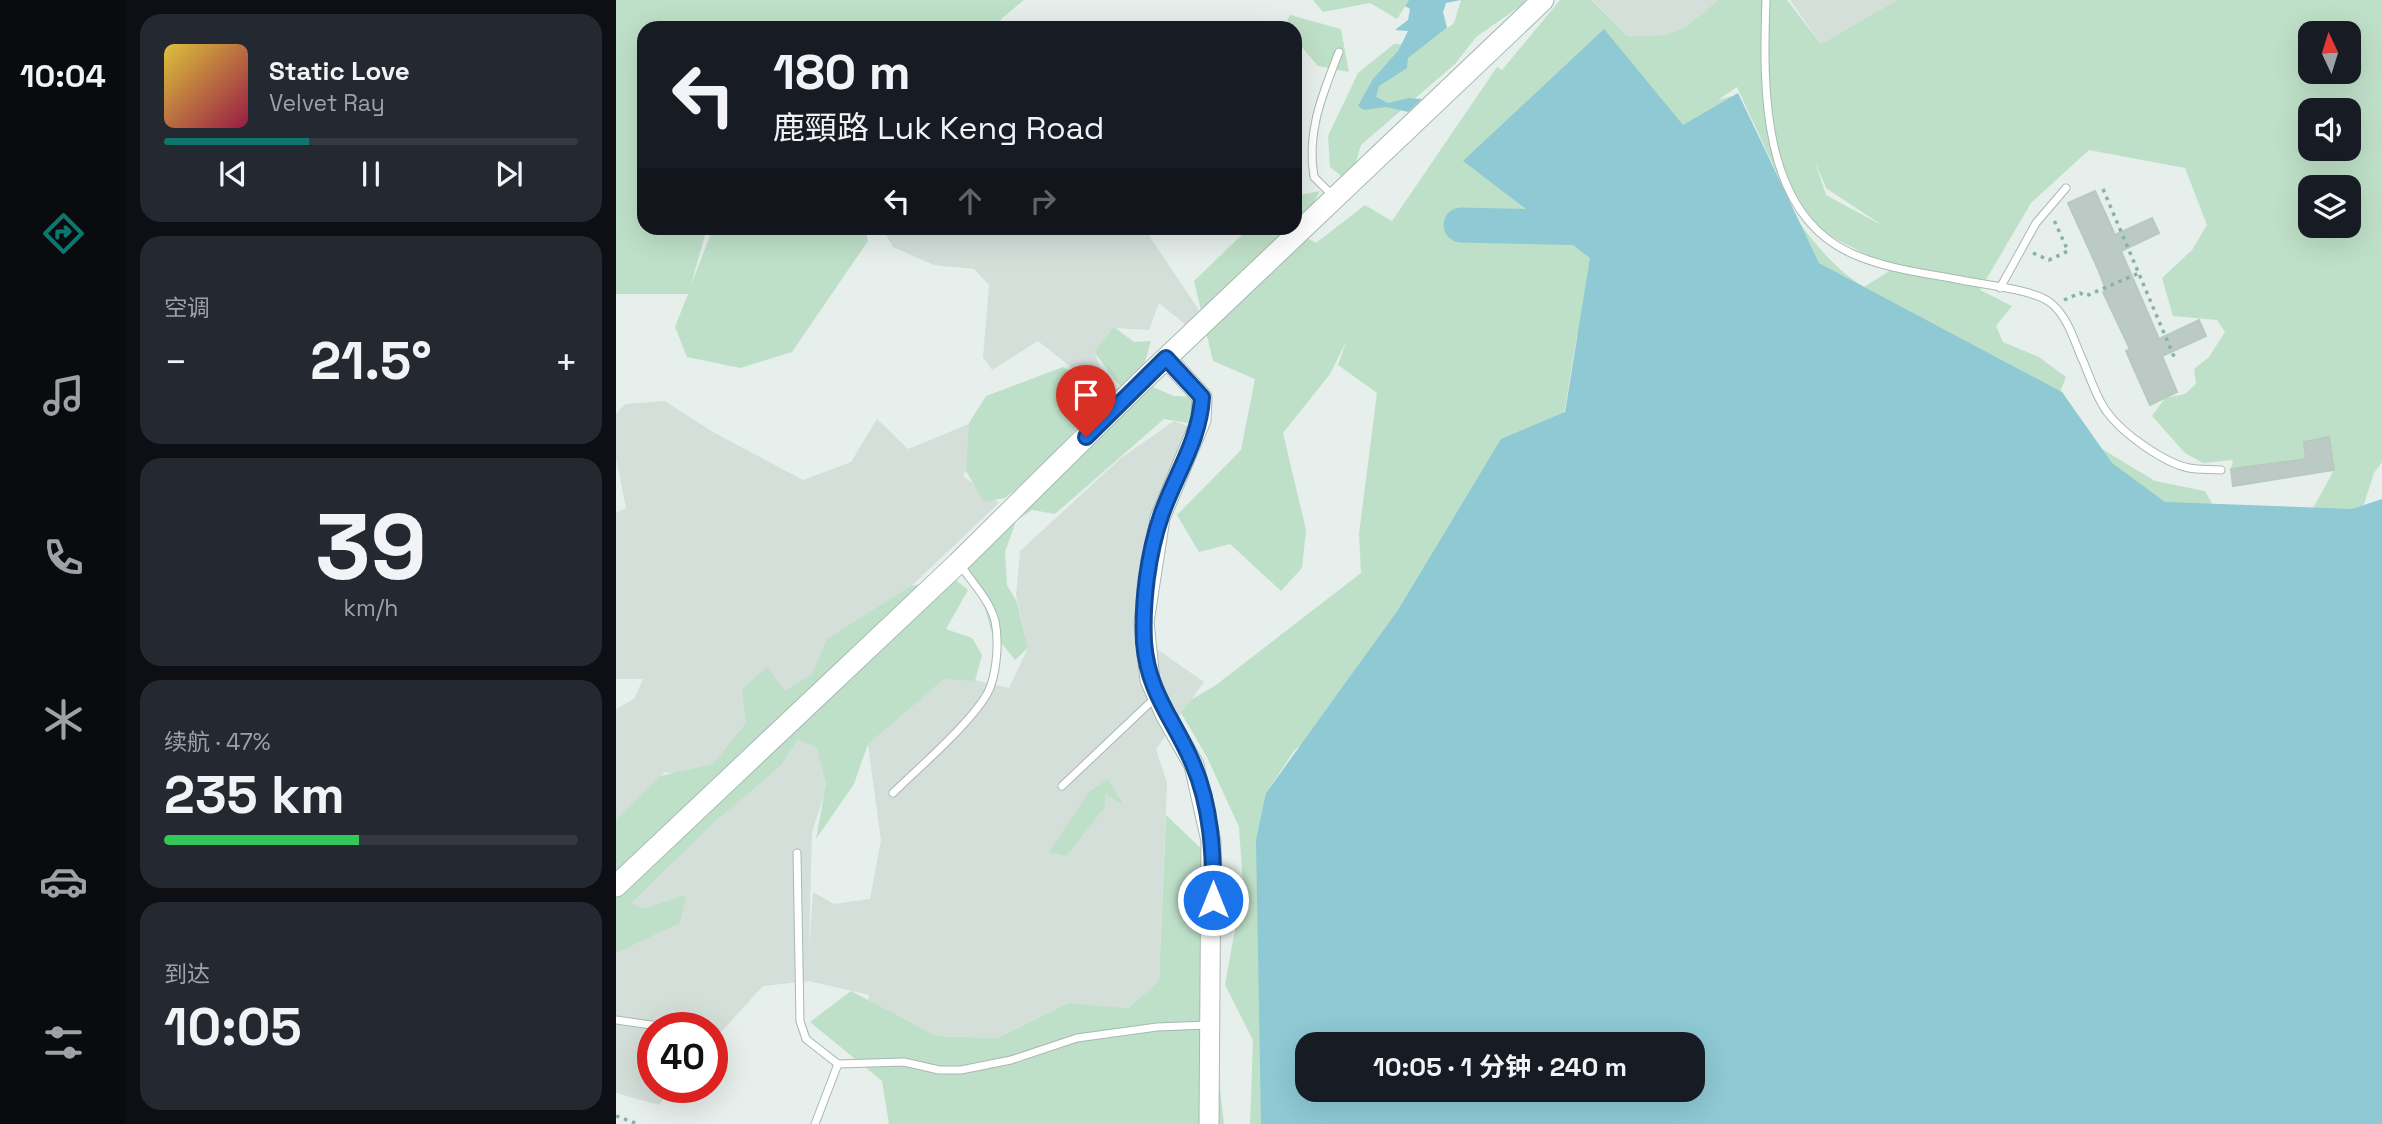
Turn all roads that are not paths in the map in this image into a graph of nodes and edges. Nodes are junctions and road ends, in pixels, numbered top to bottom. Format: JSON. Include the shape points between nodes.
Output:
{"nodes":[{"id":1,"x":1543,"y":0,"type":"edge"},
{"id":2,"x":1766,"y":0,"type":"edge"},
{"id":3,"x":1339,"y":52,"type":"dead end"},
{"id":4,"x":2066,"y":188,"type":"dead end"},
{"id":5,"x":1335,"y":198,"type":"junction"},
{"id":6,"x":1302,"y":229,"type":"edge"},
{"id":7,"x":1296,"y":235,"type":"edge"},
{"id":8,"x":2000,"y":288,"type":"junction"},
{"id":9,"x":1166,"y":358,"type":"junction"},
{"id":10,"x":2221,"y":470,"type":"dead end"},
{"id":11,"x":958,"y":563,"type":"junction"},
{"id":12,"x":1156,"y":697,"type":"junction"},
{"id":13,"x":1062,"y":786,"type":"dead end"},
{"id":14,"x":893,"y":793,"type":"dead end"},
{"id":15,"x":797,"y":853,"type":"dead end"},
{"id":16,"x":616,"y":886,"type":"edge"},
{"id":17,"x":616,"y":1020,"type":"edge"},
{"id":18,"x":637,"y":1023,"type":"edge"},
{"id":19,"x":1211,"y":1025,"type":"junction"},
{"id":20,"x":838,"y":1064,"type":"junction"},
{"id":21,"x":815,"y":1124,"type":"edge"},
{"id":22,"x":1209,"y":1124,"type":"edge"}],
"edges":[{"from":1,"to":5,"type":"main road"},
{"from":2,"to":8,"type":"lane","via":[[1766,84],[1774,148],[1787,190],[1806,217],[1825,237],[1852,253],[1889,266]]},
{"from":3,"to":5,"type":"lane","via":[[1316,111],[1311,162],[1314,177]]},
{"from":4,"to":8,"type":"lane","via":[[2036,223]]},
{"from":5,"to":6,"type":"main road"},
{"from":7,"to":9,"type":"main road"},
{"from":8,"to":10,"type":"lane","via":[[2051,303],[2063,316],[2106,410],[2120,427],[2171,461],[2188,468]]},
{"from":9,"to":11,"type":"main road"},
{"from":9,"to":12,"type":"street","via":[[1202,397],[1201,420],[1160,518],[1146,592],[1145,653]]},
{"from":11,"to":14,"type":"lane","via":[[995,620],[996,654],[990,687],[972,713]]},
{"from":11,"to":16,"type":"main road"},
{"from":12,"to":13,"type":"lane"},
{"from":12,"to":19,"type":"street","via":[[1194,765],[1210,828]]},
{"from":15,"to":20,"type":"lane","via":[[800,1021],[806,1039]]},
{"from":17,"to":18,"type":"lane"},
{"from":19,"to":20,"type":"lane","via":[[1077,1038],[1011,1060],[961,1070],[904,1062]]},
{"from":19,"to":22,"type":"street"},
{"from":20,"to":21,"type":"lane"}]}
